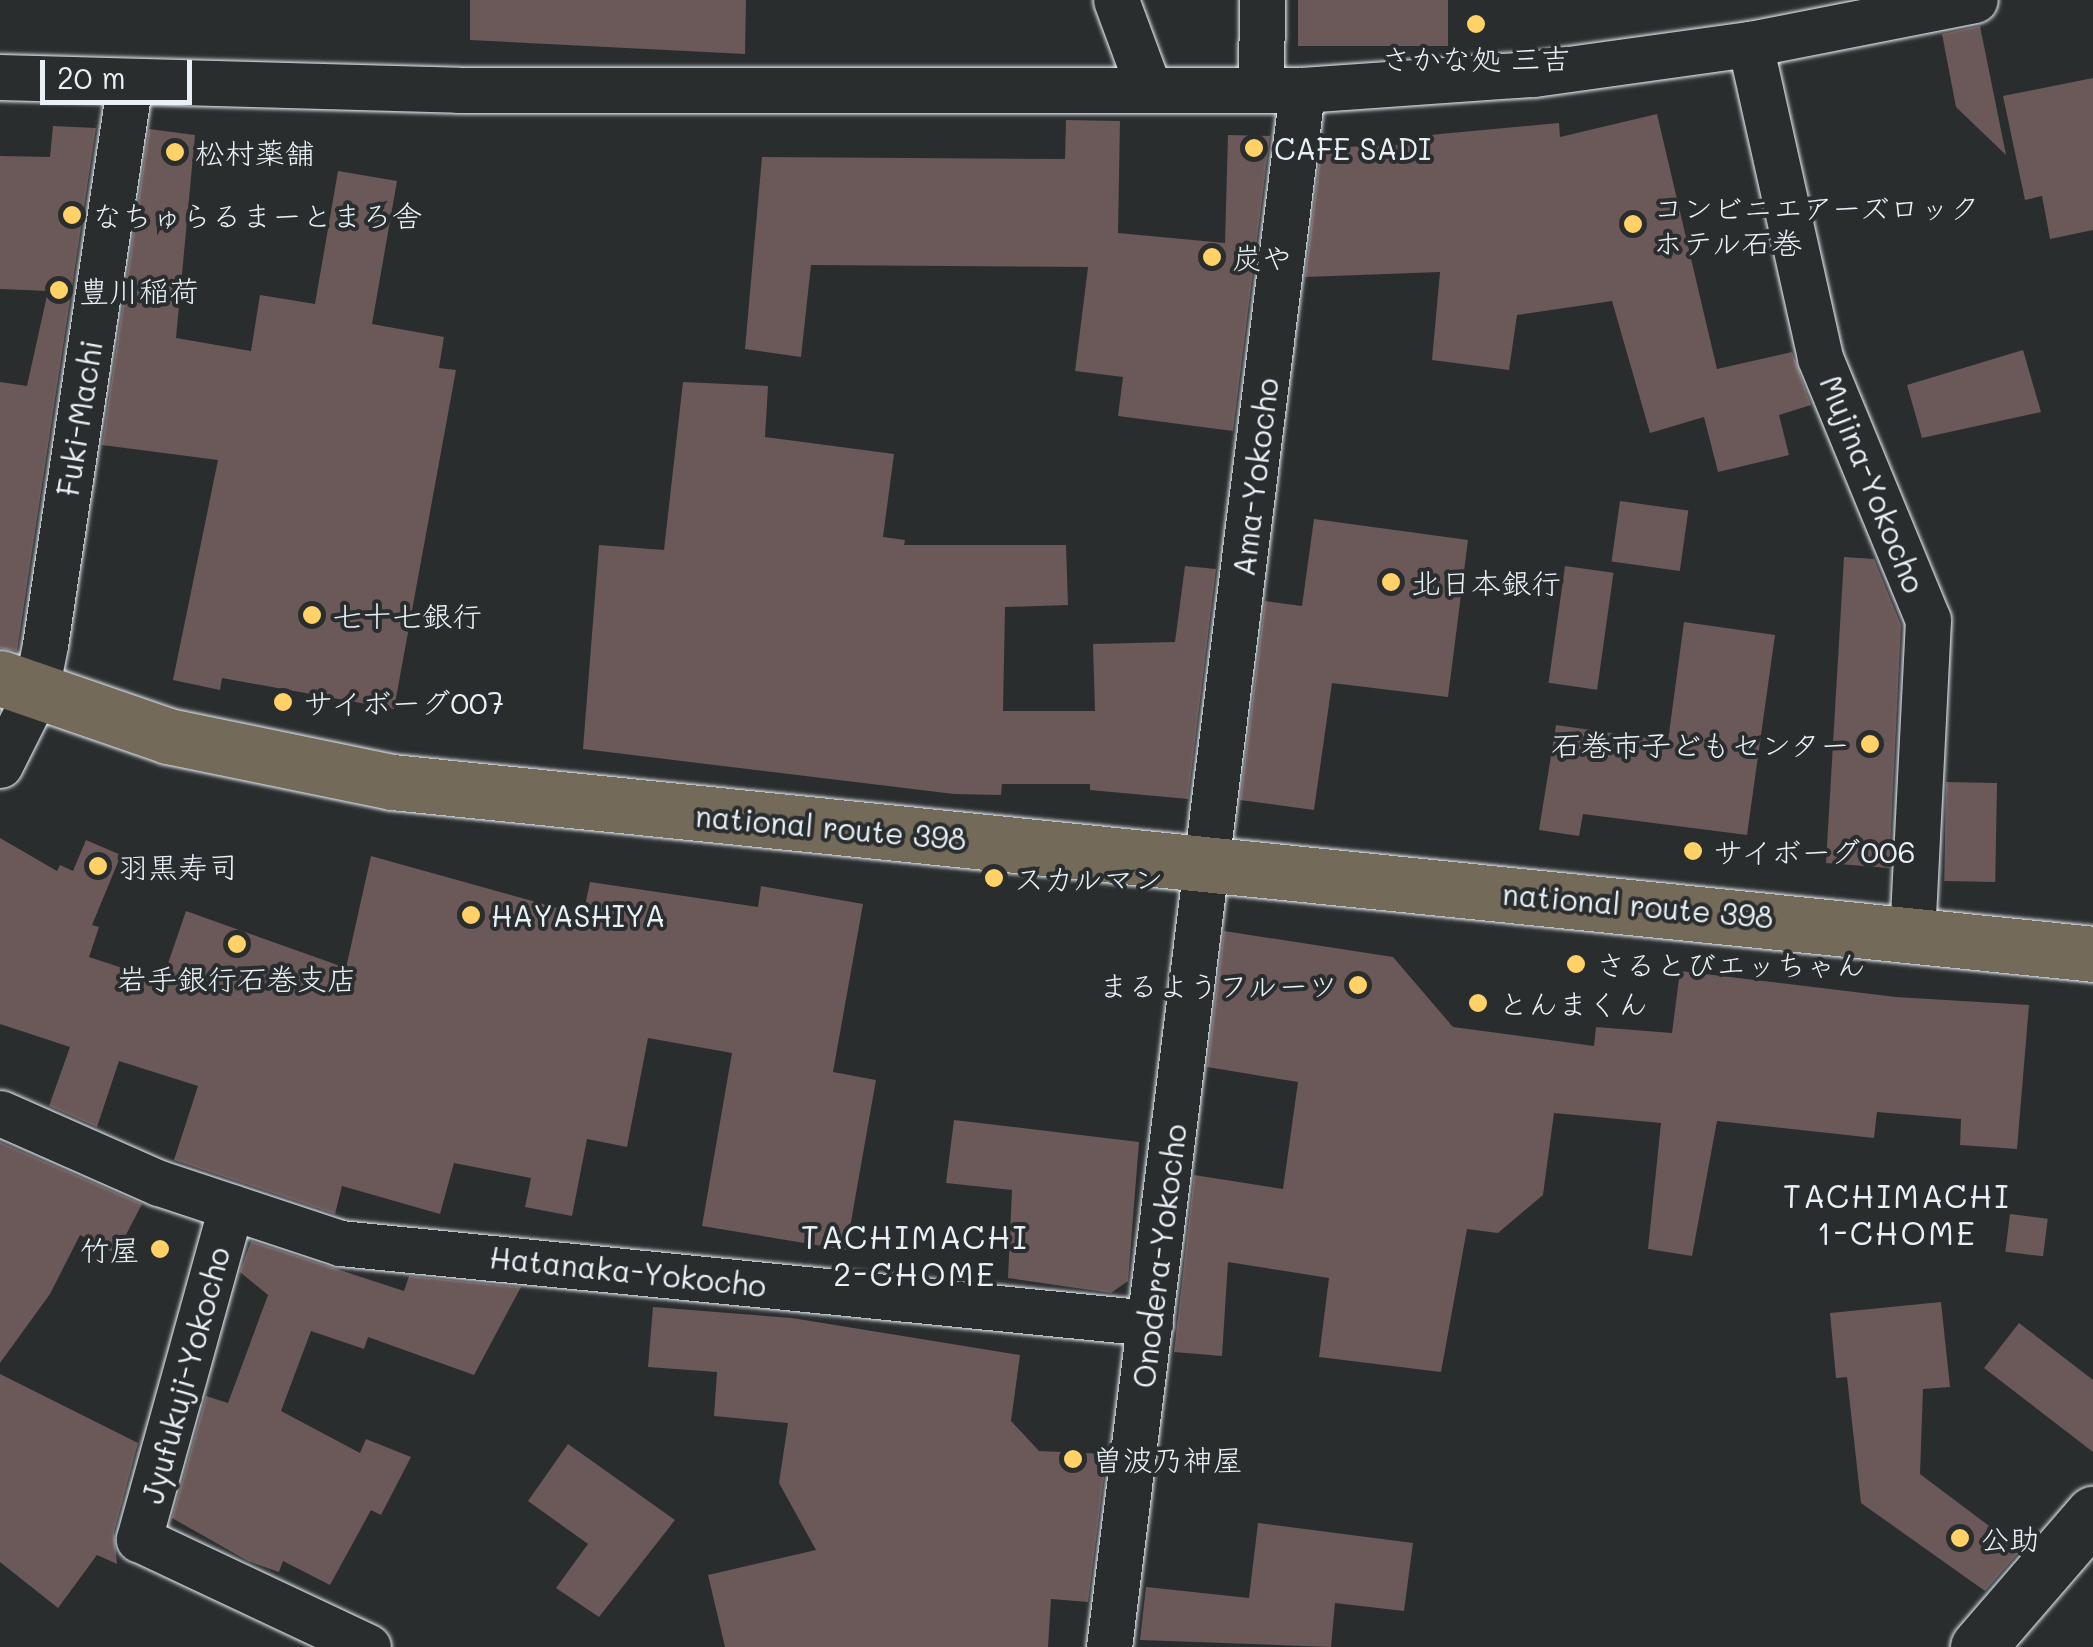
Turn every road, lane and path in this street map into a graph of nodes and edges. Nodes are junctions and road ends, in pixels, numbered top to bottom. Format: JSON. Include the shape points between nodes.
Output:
{"nodes":[{"id":1,"x":1116,"y":0,"type":"edge"},
{"id":2,"x":1262,"y":0,"type":"edge"},
{"id":3,"x":1975,"y":0,"type":"edge"},
{"id":4,"x":1750,"y":44,"type":"junction"},
{"id":5,"x":0,"y":78,"type":"edge"},
{"id":6,"x":130,"y":81,"type":"junction"},
{"id":7,"x":1149,"y":89,"type":"junction"},
{"id":8,"x":1281,"y":90,"type":"junction"},
{"id":9,"x":18,"y":687,"type":"edge"},
{"id":10,"x":0,"y":765,"type":"edge"},
{"id":11,"x":1208,"y":864,"type":"junction"},
{"id":12,"x":1912,"y":932,"type":"junction"},
{"id":13,"x":2093,"y":954,"type":"edge"},
{"id":14,"x":0,"y":1113,"type":"edge"},
{"id":15,"x":231,"y":1207,"type":"junction"},
{"id":16,"x":1150,"y":1323,"type":"junction"},
{"id":17,"x":2093,"y":1514,"type":"edge"},
{"id":18,"x":368,"y":1647,"type":"edge"},
{"id":19,"x":1110,"y":1647,"type":"edge"},
{"id":20,"x":1978,"y":1647,"type":"edge"}],
"edges":[{"from":1,"to":7,"type":"street"},
{"from":2,"to":8,"type":"street","name":"Ama-Yokocho"},
{"from":3,"to":4,"type":"street"},
{"from":4,"to":8,"type":"street","via":[[1532,74]]},
{"from":4,"to":12,"type":"street","name":"Mujina-Yokocho","via":[[1820,358],[1928,620]]},
{"from":5,"to":6,"type":"street"},
{"from":6,"to":7,"type":"street","via":[[551,91]]},
{"from":6,"to":9,"type":"street","name":"Fuki-Machi"},
{"from":7,"to":8,"type":"street"},
{"from":8,"to":11,"type":"street","name":"Ama-Yokocho"},
{"from":9,"to":10,"type":"street","name":"Fuki-Machi"},
{"from":9,"to":11,"type":"highway","name":"national route 398","via":[[168,736],[392,782]]},
{"from":11,"to":12,"type":"highway","name":"national route 398"},
{"from":11,"to":16,"type":"street","name":"Onodera-Yokocho"},
{"from":12,"to":13,"type":"highway","name":"national route 398"},
{"from":14,"to":15,"type":"street","name":"Jyufukuji-Yokocho"},
{"from":15,"to":16,"type":"street","name":"Hatanaka-Yokocho","via":[[340,1242]]},
{"from":15,"to":18,"type":"street","name":"Jyufukuji-Yokocho","via":[[140,1539]]},
{"from":16,"to":19,"type":"street","name":"Onodera-Yokocho"},
{"from":17,"to":20,"type":"street"}]}
